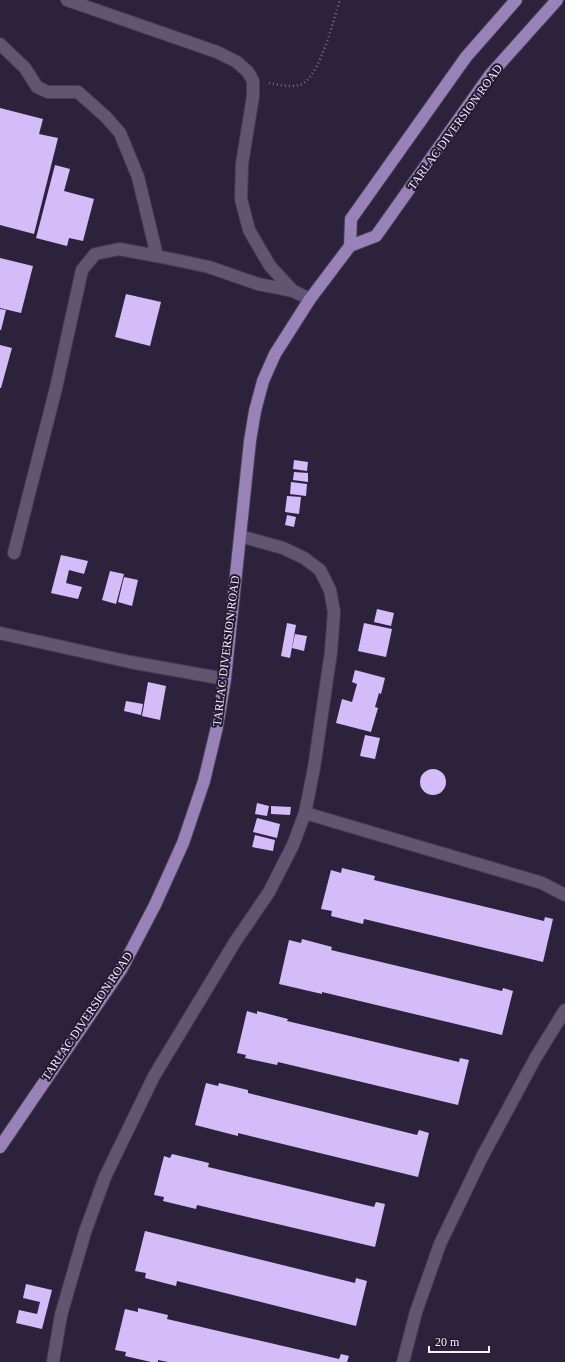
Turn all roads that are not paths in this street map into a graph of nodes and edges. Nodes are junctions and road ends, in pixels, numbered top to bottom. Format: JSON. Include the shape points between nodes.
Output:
{"nodes":[{"id":1,"x":67,"y":0,"type":"edge"},
{"id":2,"x":516,"y":0,"type":"edge"},
{"id":3,"x":557,"y":0,"type":"edge"},
{"id":4,"x":0,"y":44,"type":"edge"},
{"id":5,"x":350,"y":246,"type":"junction"},
{"id":6,"x":157,"y":256,"type":"junction"},
{"id":7,"x":293,"y":291,"type":"junction"},
{"id":8,"x":310,"y":299,"type":"junction"},
{"id":9,"x":240,"y":536,"type":"junction"},
{"id":10,"x":14,"y":553,"type":"dead end"},
{"id":11,"x":0,"y":633,"type":"edge"},
{"id":12,"x":225,"y":679,"type":"junction"},
{"id":13,"x":305,"y":813,"type":"junction"},
{"id":14,"x":565,"y":895,"type":"edge"},
{"id":15,"x":565,"y":1010,"type":"edge"},
{"id":16,"x":0,"y":1147,"type":"edge"},
{"id":17,"x":53,"y":1362,"type":"edge"},
{"id":18,"x":403,"y":1362,"type":"edge"}],
"edges":[{"from":1,"to":7,"type":"street","via":[[216,52],[237,62],[248,72],[253,81],[253,96],[242,164],[241,199],[249,230],[270,266]]},
{"from":2,"to":5,"type":"main road","via":[[466,57],[351,219]]},
{"from":3,"to":5,"type":"main road","name":"TARLAC DIVERSION ROAD","via":[[490,76],[376,236]]},
{"from":4,"to":6,"type":"street","via":[[25,68],[37,87],[48,92],[78,92],[120,133],[138,178]]},
{"from":5,"to":8,"type":"main road","name":"TARLAC DIVERSION ROAD"},
{"from":6,"to":7,"type":"street","via":[[209,267],[258,284]]},
{"from":6,"to":10,"type":"street","via":[[119,249],[95,254],[82,270],[56,388]]},
{"from":7,"to":8,"type":"street"},
{"from":8,"to":9,"type":"main road","name":"TARLAC DIVERSION ROAD","via":[[275,354],[263,380],[250,441]]},
{"from":9,"to":12,"type":"main road","name":"TARLAC DIVERSION ROAD"},
{"from":9,"to":13,"type":"street","via":[[283,548],[304,558],[320,570],[330,590],[334,612],[330,652]]},
{"from":11,"to":12,"type":"street","via":[[130,662]]},
{"from":12,"to":16,"type":"main road","name":"TARLAC DIVERSION ROAD","via":[[204,781],[184,843],[155,905],[122,968]]},
{"from":13,"to":14,"type":"street","via":[[542,883]]},
{"from":13,"to":17,"type":"street","via":[[293,845],[269,892],[235,942],[154,1076],[105,1177],[84,1232],[62,1315]]},
{"from":15,"to":18,"type":"street","via":[[482,1156],[440,1244],[416,1312]]}]}
